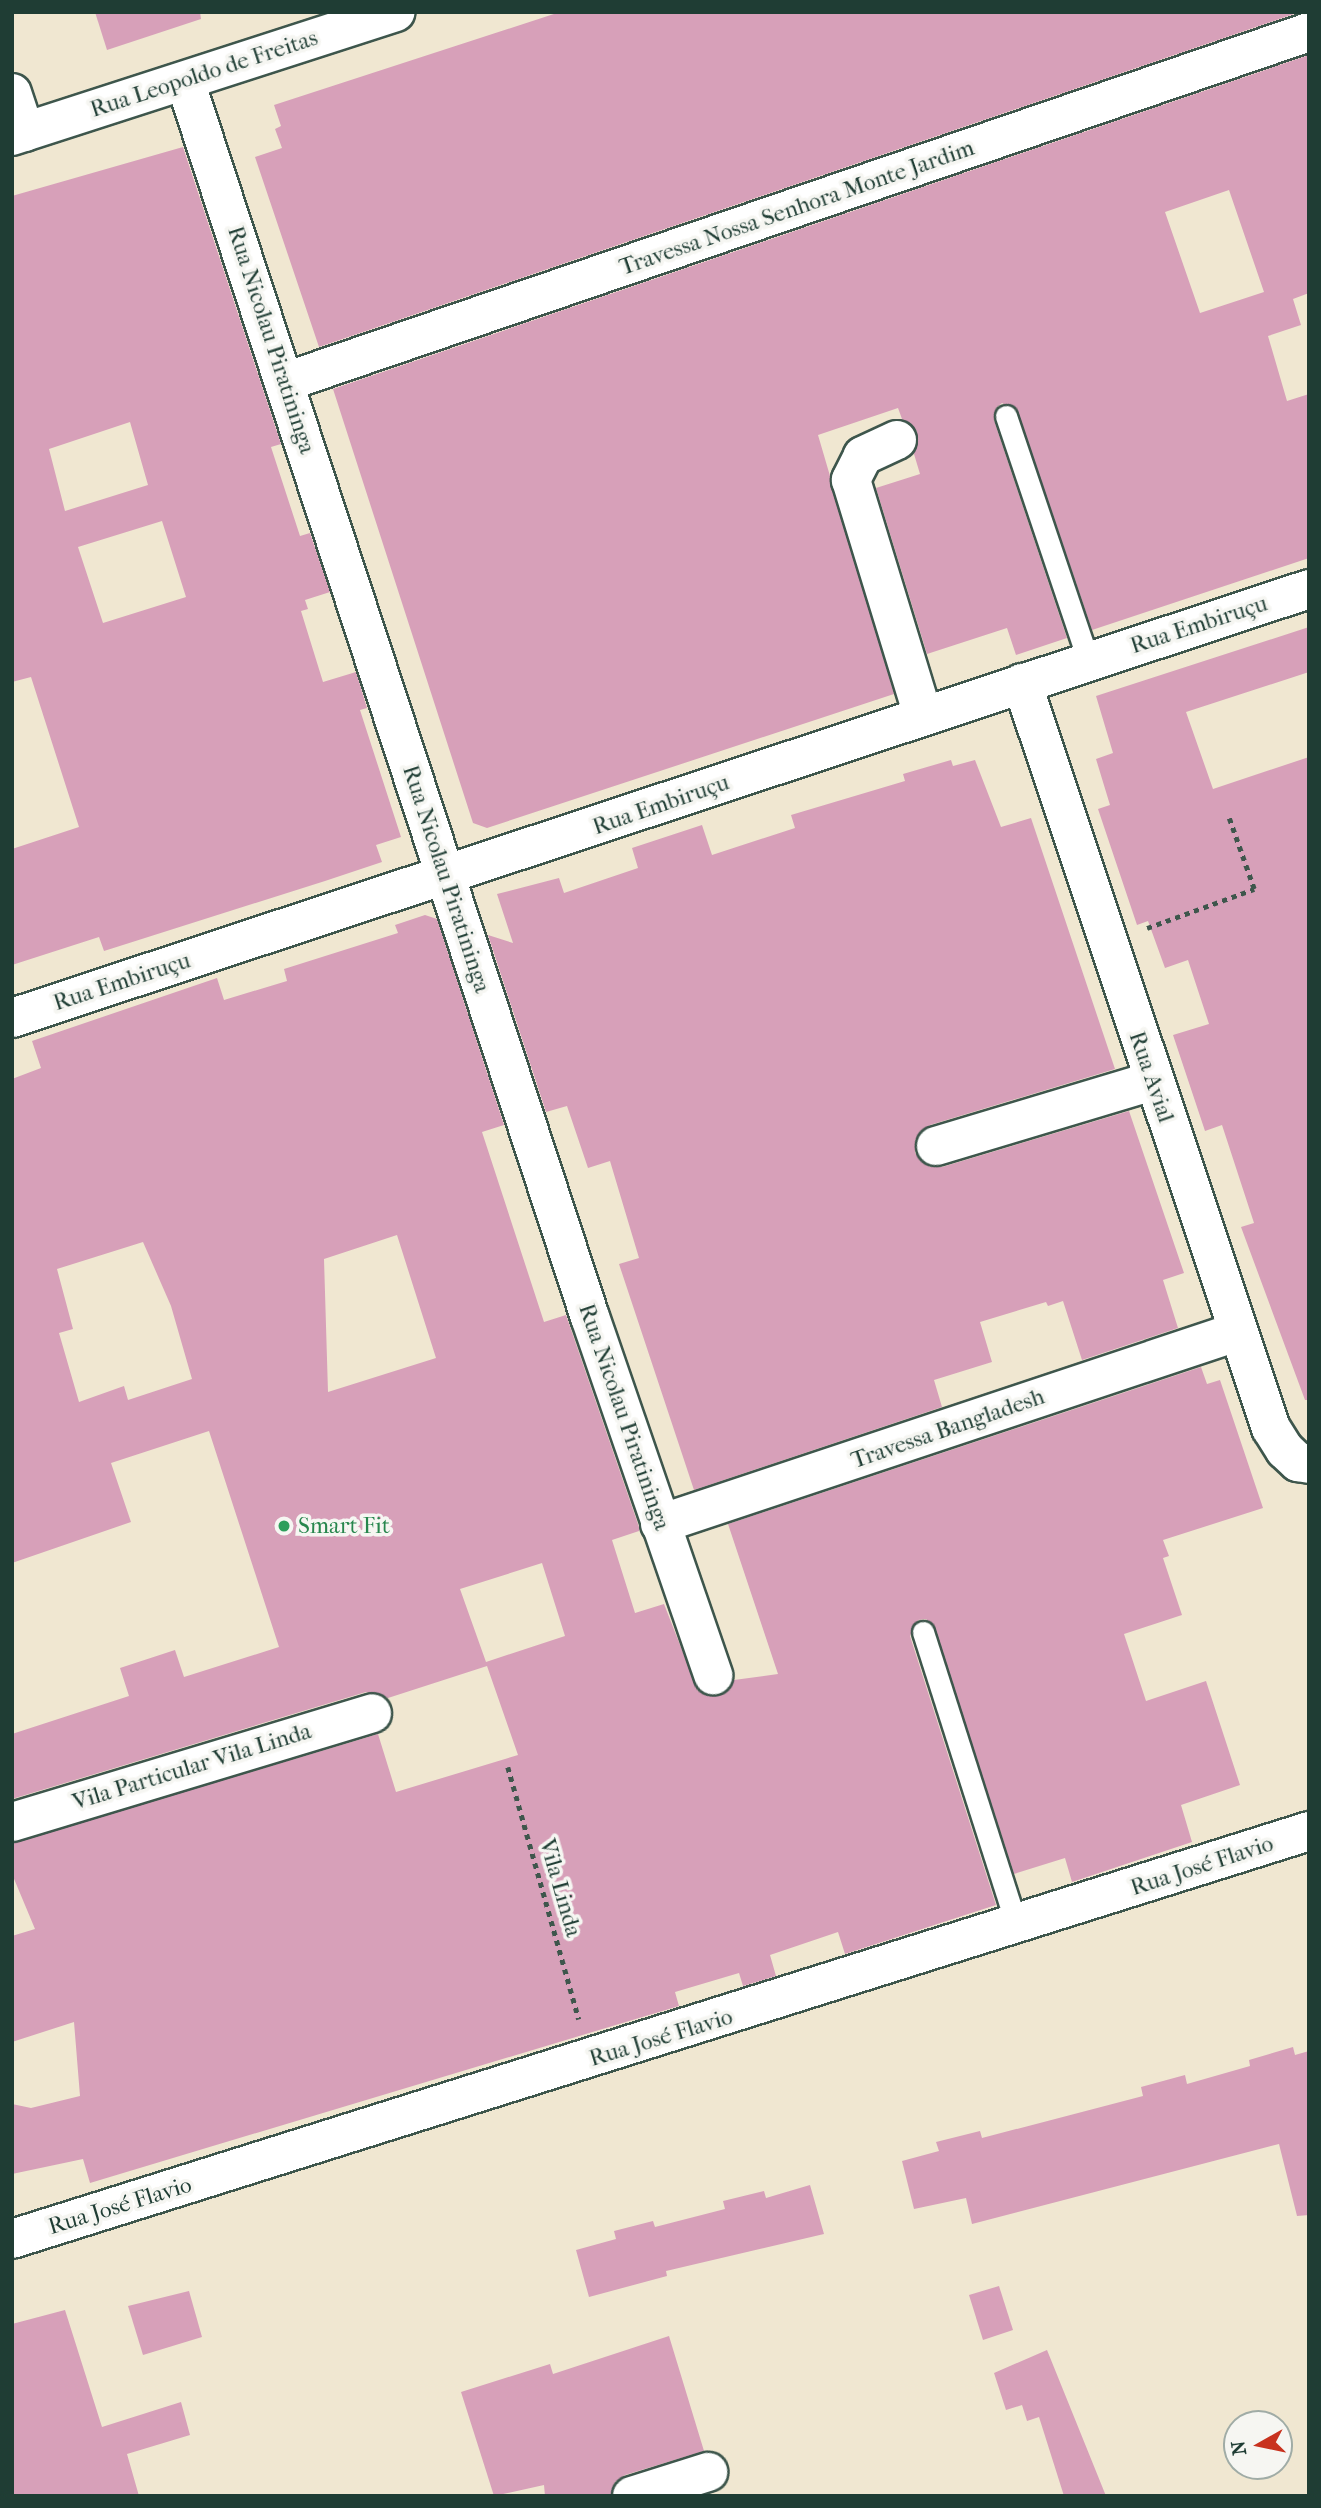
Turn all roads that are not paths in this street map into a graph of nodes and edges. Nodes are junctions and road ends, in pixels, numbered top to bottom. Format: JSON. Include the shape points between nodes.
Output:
{"nodes":[{"id":1,"x":395,"y":12,"type":"edge"},
{"id":2,"x":1309,"y":32,"type":"edge"},
{"id":3,"x":185,"y":81,"type":"junction"},
{"id":4,"x":12,"y":93,"type":"edge"},
{"id":5,"x":19,"y":134,"type":"edge"},
{"id":6,"x":285,"y":382,"type":"junction"},
{"id":7,"x":1006,"y":416,"type":"dead end"},
{"id":8,"x":897,"y":440,"type":"dead end"},
{"id":9,"x":1309,"y":589,"type":"edge"},
{"id":10,"x":1088,"y":662,"type":"junction"},
{"id":11,"x":1022,"y":683,"type":"junction"},
{"id":12,"x":923,"y":716,"type":"junction"},
{"id":13,"x":445,"y":878,"type":"junction"},
{"id":14,"x":12,"y":1018,"type":"edge"},
{"id":15,"x":1153,"y":1081,"type":"junction"},
{"id":16,"x":936,"y":1146,"type":"dead end"},
{"id":17,"x":1236,"y":1332,"type":"junction"},
{"id":18,"x":1303,"y":1463,"type":"edge"},
{"id":19,"x":660,"y":1524,"type":"junction"},
{"id":20,"x":923,"y":1632,"type":"dead end"},
{"id":21,"x":713,"y":1675,"type":"dead end"},
{"id":22,"x":372,"y":1713,"type":"dead end"},
{"id":23,"x":12,"y":1822,"type":"edge"},
{"id":24,"x":1309,"y":1831,"type":"edge"},
{"id":25,"x":1017,"y":1926,"type":"junction"},
{"id":26,"x":12,"y":2239,"type":"edge"},
{"id":27,"x":708,"y":2472,"type":"dead end"},
{"id":28,"x":644,"y":2494,"type":"edge"}],
"edges":[{"from":1,"to":3,"type":"street","name":"Rua Leopoldo de Freitas"},
{"from":2,"to":6,"type":"street","name":"Travessa Nossa Senhora Monte Jardim"},
{"from":3,"to":5,"type":"street","name":"Rua Leopoldo de Freitas"},
{"from":3,"to":6,"type":"street","name":"Rua Nicolau Piratininga"},
{"from":4,"to":5,"type":"street"},
{"from":6,"to":13,"type":"street","name":"Rua Nicolau Piratininga"},
{"from":7,"to":10,"type":"lane"},
{"from":8,"to":12,"type":"street","via":[[863,456],[851,480]]},
{"from":9,"to":10,"type":"street","name":"Rua Embiruçu"},
{"from":10,"to":11,"type":"street","name":"Rua Embiruçu"},
{"from":11,"to":12,"type":"street","name":"Rua Embiruçu"},
{"from":11,"to":15,"type":"street","name":"Rua Avial"},
{"from":12,"to":13,"type":"street","name":"Rua Embiruçu"},
{"from":13,"to":14,"type":"street","name":"Rua Embiruçu"},
{"from":13,"to":19,"type":"street","name":"Rua Nicolau Piratininga"},
{"from":15,"to":16,"type":"street"},
{"from":15,"to":17,"type":"street","name":"Rua Avial"},
{"from":17,"to":18,"type":"street","name":"Rua Avial","via":[[1271,1428]]},
{"from":17,"to":19,"type":"street","name":"Travessa Bangladesh"},
{"from":19,"to":21,"type":"street","name":"Rua Nicolau Piratininga"},
{"from":20,"to":25,"type":"lane"},
{"from":22,"to":23,"type":"street","name":"Vila Particular Vila Linda"},
{"from":24,"to":25,"type":"street","name":"Rua José Flavio"},
{"from":25,"to":26,"type":"street","name":"Rua José Flavio"},
{"from":27,"to":28,"type":"street"}]}
